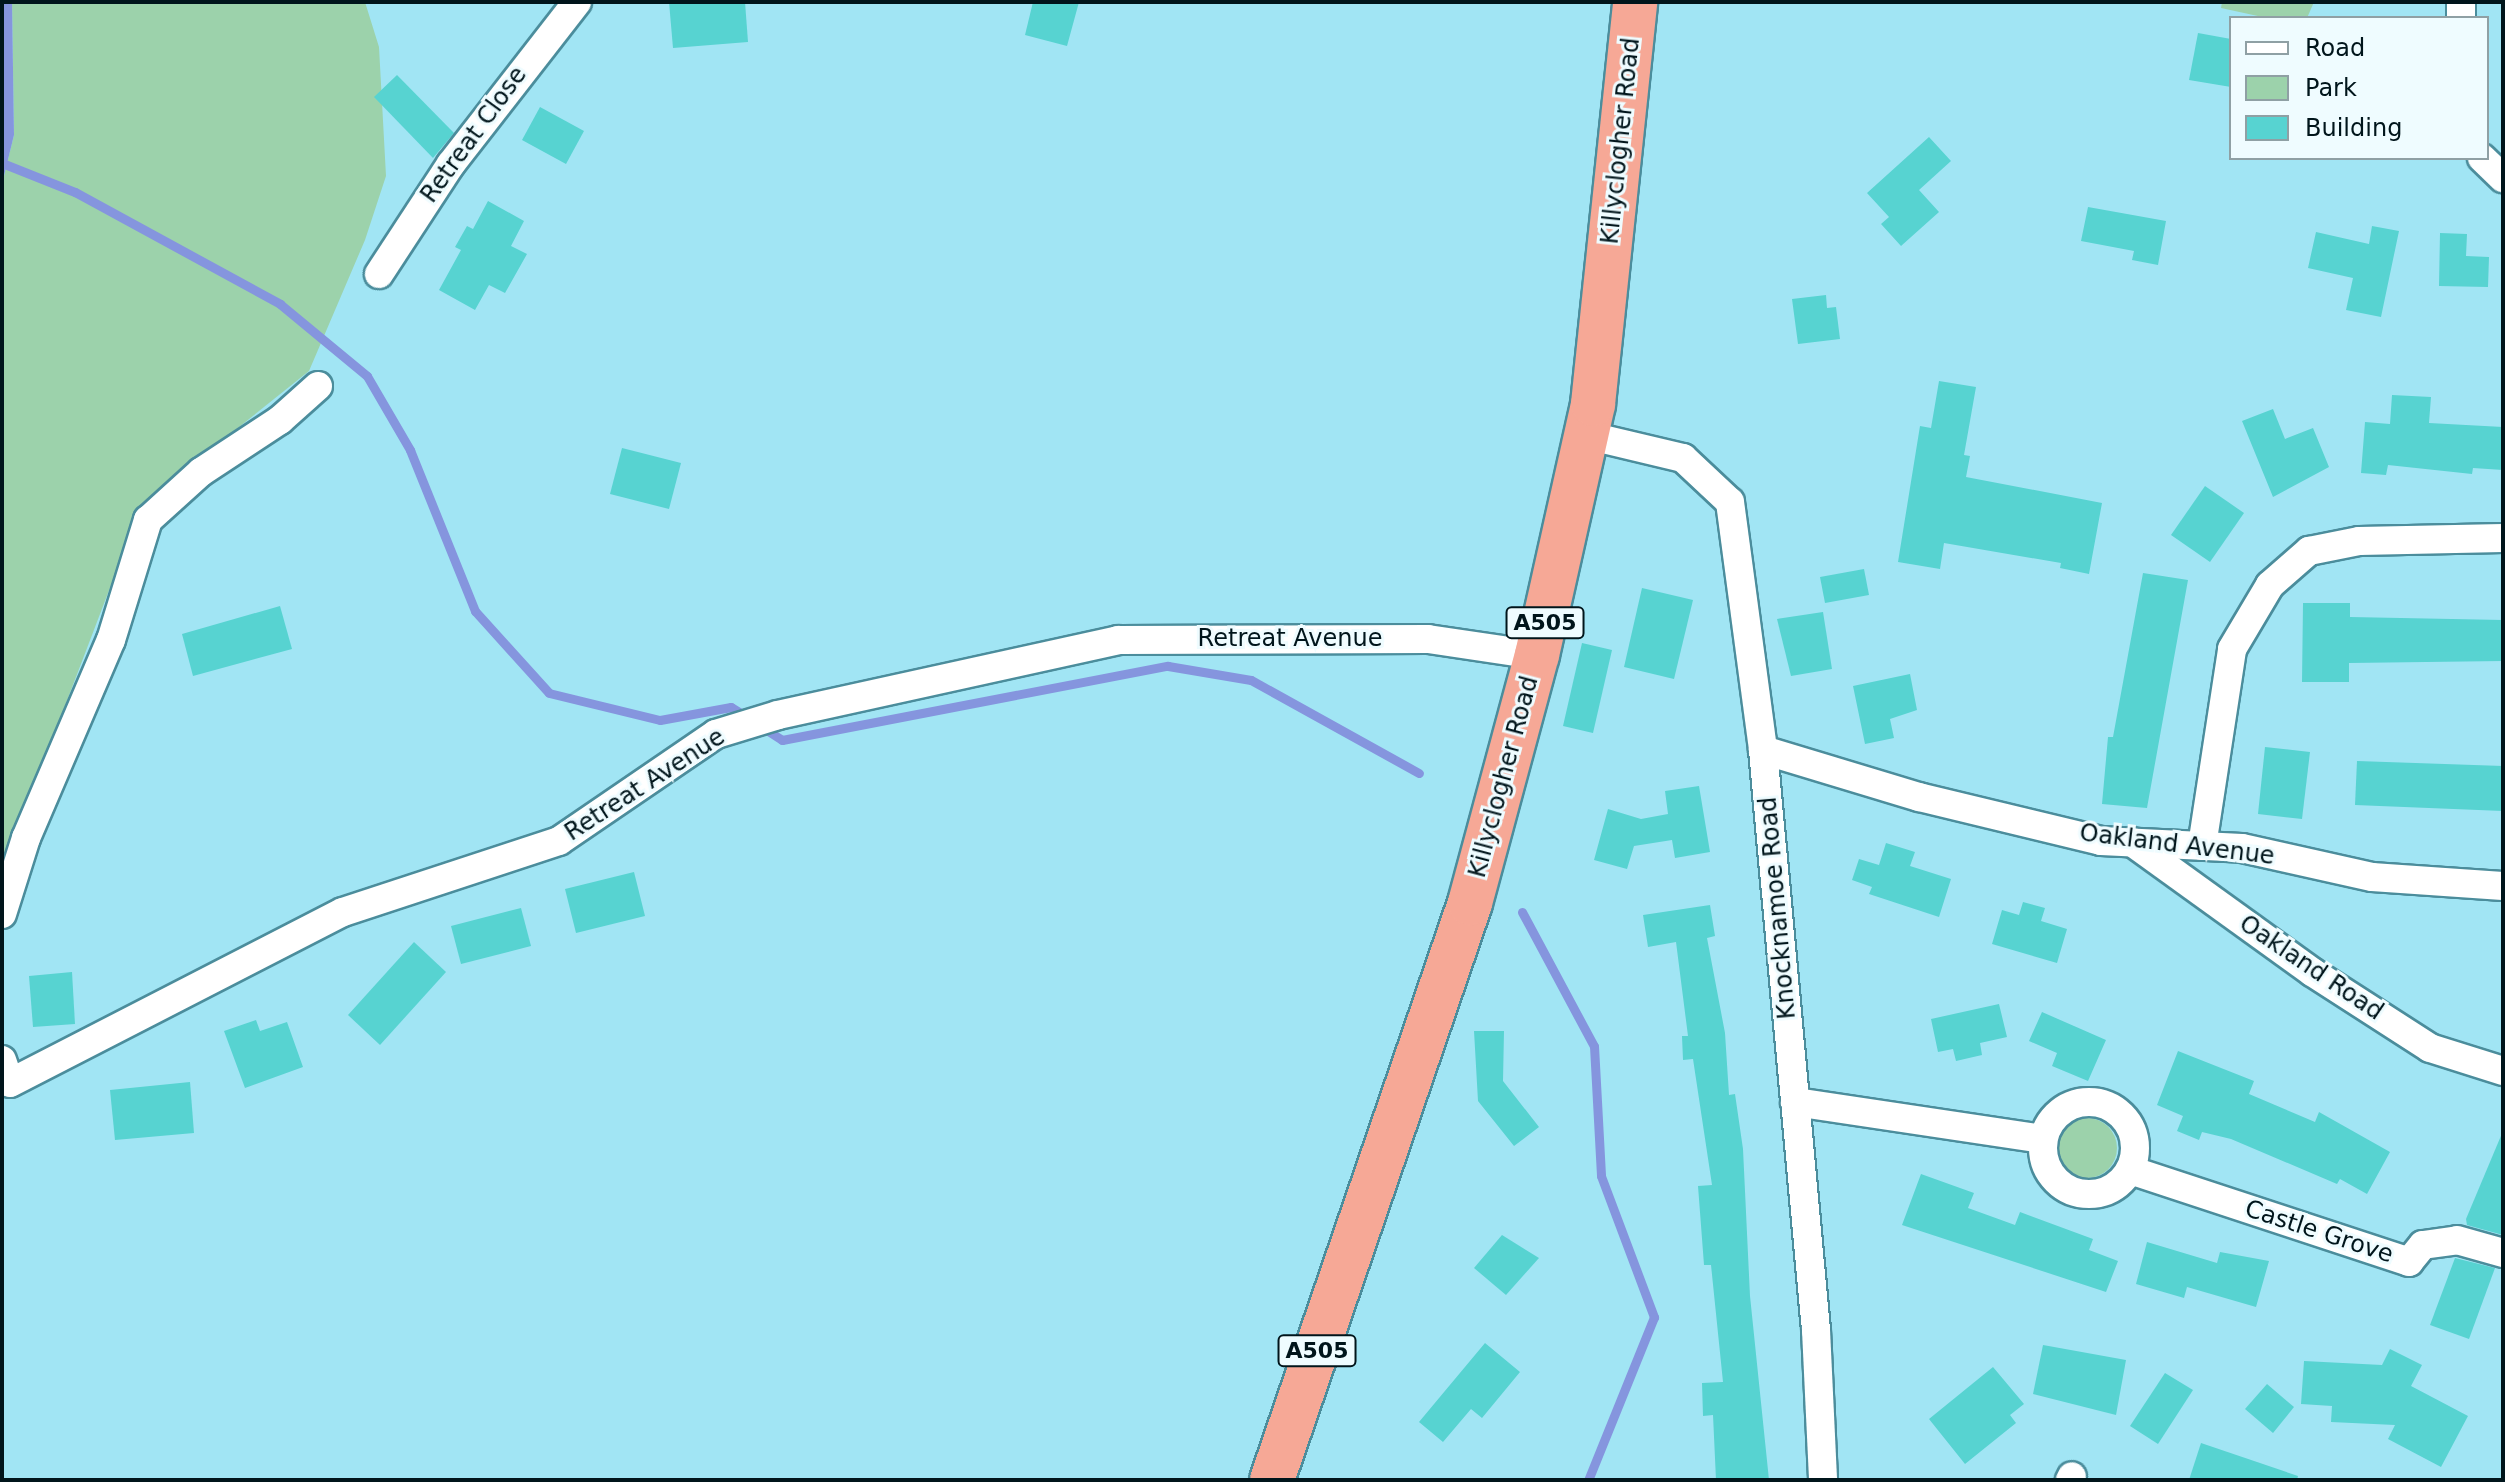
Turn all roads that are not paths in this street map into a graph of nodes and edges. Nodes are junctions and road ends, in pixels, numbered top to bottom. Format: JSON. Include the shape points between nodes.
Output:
{"nodes":[{"id":1,"x":577,"y":2,"type":"edge"},
{"id":2,"x":1635,"y":2,"type":"edge"},
{"id":3,"x":2484,"y":160,"type":"edge"},
{"id":4,"x":2503,"y":178,"type":"edge"},
{"id":5,"x":379,"y":274,"type":"dead end"},
{"id":6,"x":318,"y":386,"type":"dead end"},
{"id":7,"x":1586,"y":435,"type":"junction"},
{"id":8,"x":2503,"y":538,"type":"edge"},
{"id":9,"x":1537,"y":655,"type":"junction"},
{"id":10,"x":1763,"y":750,"type":"junction"},
{"id":11,"x":2132,"y":842,"type":"junction"},
{"id":12,"x":2202,"y":846,"type":"junction"},
{"id":13,"x":2503,"y":886,"type":"edge"},
{"id":14,"x":2,"y":914,"type":"edge"},
{"id":15,"x":2503,"y":1071,"type":"edge"},
{"id":16,"x":5,"y":1076,"type":"edge"},
{"id":17,"x":1795,"y":1102,"type":"junction"},
{"id":18,"x":2043,"y":1139,"type":"junction"},
{"id":19,"x":2130,"y":1170,"type":"junction"},
{"id":20,"x":2503,"y":1253,"type":"edge"},
{"id":21,"x":1272,"y":1480,"type":"edge"},
{"id":22,"x":1823,"y":1480,"type":"edge"}],
"edges":[{"from":1,"to":5,"type":"street","name":"Retreat Close","via":[[451,164]]},
{"from":2,"to":7,"type":"highway","name":"Killyclogher Road","number":"A505"},
{"from":3,"to":4,"type":"street"},
{"from":6,"to":14,"type":"street","via":[[280,420],[201,472],[148,520],[111,640],[26,838]]},
{"from":7,"to":9,"type":"highway","name":"Killyclogher Road","number":"A505"},
{"from":7,"to":10,"type":"street","name":"Knocknamoe Road","via":[[1683,458],[1730,502]]},
{"from":8,"to":12,"type":"street","via":[[2359,541],[2309,551],[2270,585],[2232,649]]},
{"from":9,"to":16,"type":"street","name":"Retreat Avenue","via":[[1428,639],[1118,640],[778,715],[716,734],[559,841],[343,912]]},
{"from":9,"to":21,"type":"highway","name":"Killyclogher Road","number":"A505","via":[[1470,903]]},
{"from":10,"to":11,"type":"street","name":"Oakland Avenue","via":[[1919,797],[2101,841]]},
{"from":10,"to":17,"type":"street","name":"Knocknamoe Road"},
{"from":11,"to":12,"type":"street","name":"Oakland Avenue"},
{"from":11,"to":15,"type":"street","name":"Oakland Road","via":[[2312,972],[2430,1048]]},
{"from":12,"to":13,"type":"street","name":"Oakland Avenue","via":[[2242,848],[2372,877]]},
{"from":17,"to":18,"type":"street"},
{"from":17,"to":22,"type":"street","name":"Knocknamoe Road"},
{"from":18,"to":19,"type":"street","via":[[2047,1167],[2065,1188],[2101,1192]]},
{"from":18,"to":19,"type":"street","via":[[2052,1119],[2070,1104],[2093,1101],[2114,1108],[2132,1136]]},
{"from":19,"to":20,"type":"street","name":"Castle Grove","via":[[2409,1262],[2423,1245],[2457,1240]]}]}
